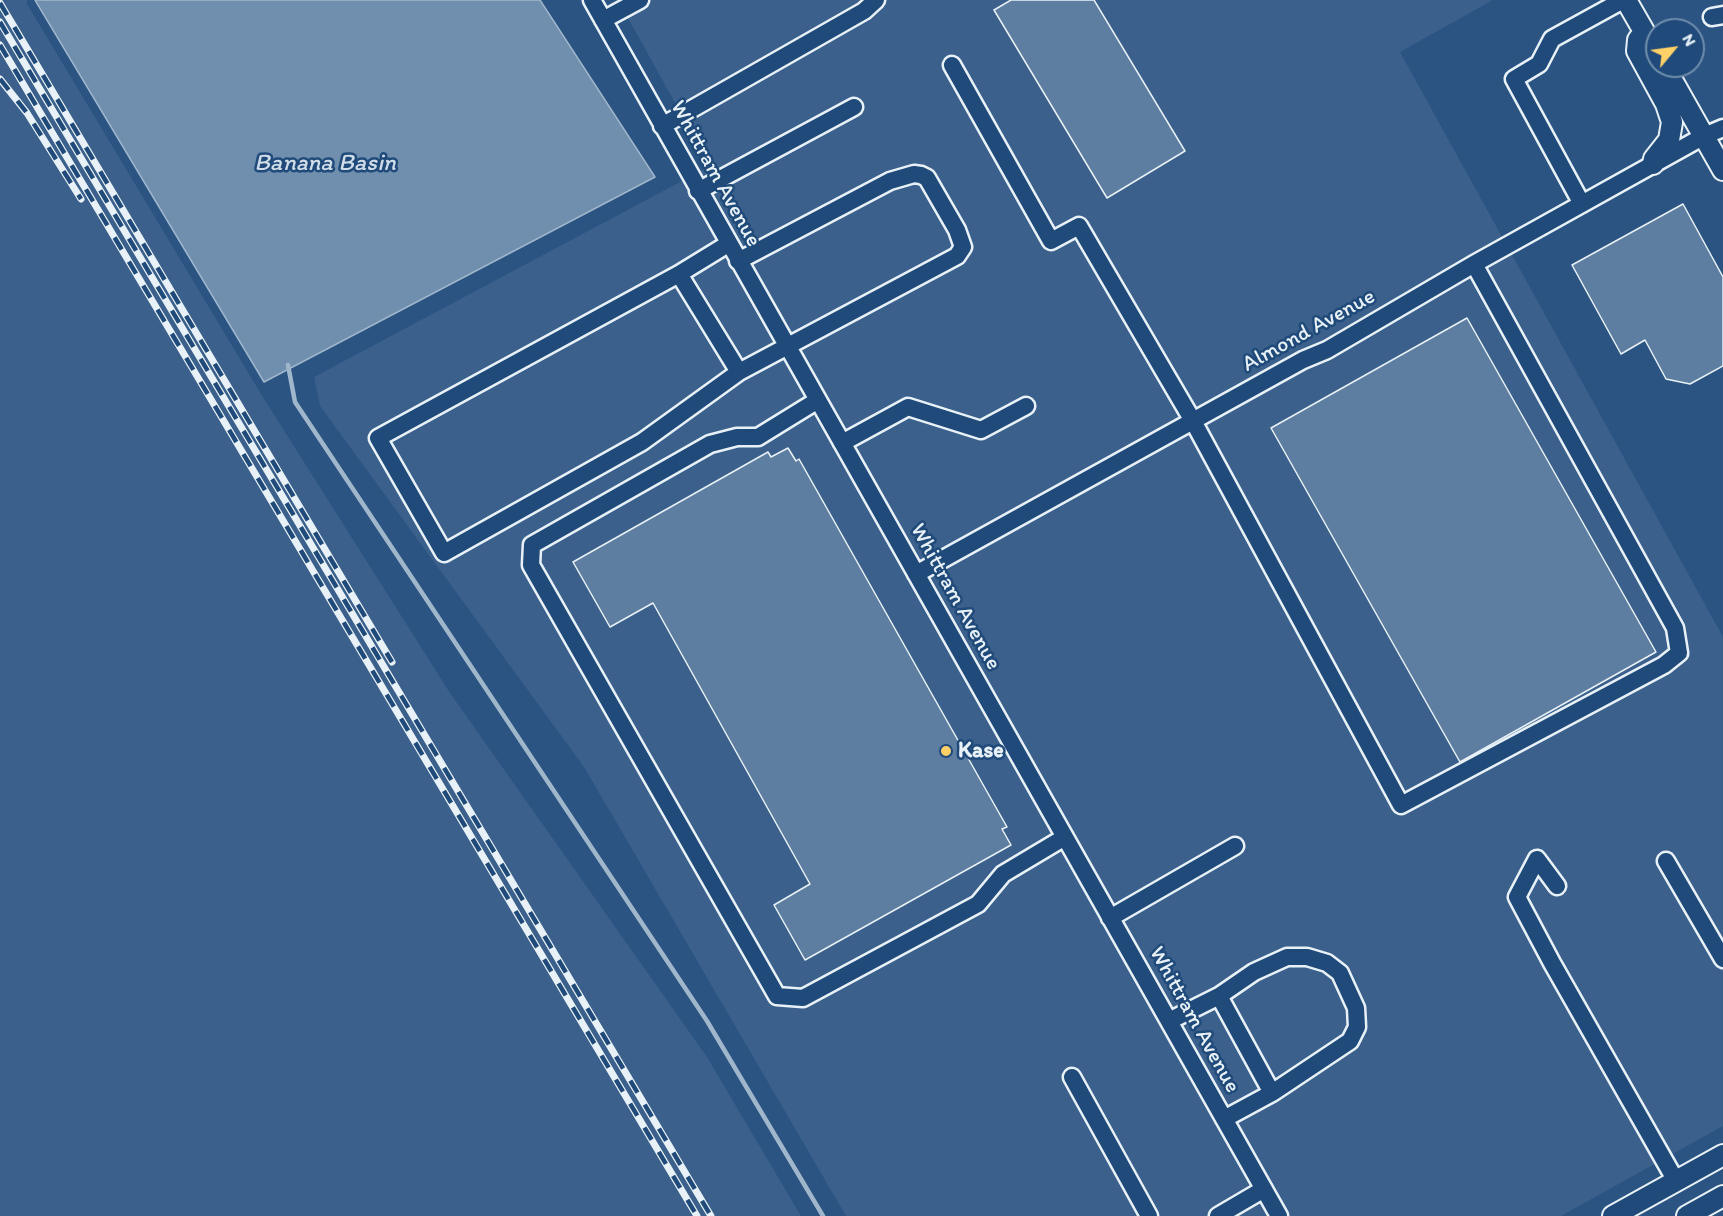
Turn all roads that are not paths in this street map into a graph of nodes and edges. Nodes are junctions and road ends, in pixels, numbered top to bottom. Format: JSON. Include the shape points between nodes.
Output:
{"nodes":[{"id":1,"x":592,"y":0,"type":"edge"},
{"id":2,"x":640,"y":0,"type":"edge"},
{"id":3,"x":876,"y":0,"type":"edge"},
{"id":4,"x":1624,"y":0,"type":"edge"},
{"id":5,"x":603,"y":20,"type":"junction"},
{"id":6,"x":1644,"y":32,"type":"joint"},
{"id":7,"x":952,"y":65,"type":"dead end"},
{"id":8,"x":1671,"y":78,"type":"edge"},
{"id":9,"x":854,"y":107,"type":"dead end"},
{"id":10,"x":662,"y":126,"type":"junction"},
{"id":11,"x":1723,"y":128,"type":"edge"},
{"id":12,"x":1704,"y":136,"type":"junction"},
{"id":13,"x":1653,"y":164,"type":"junction"},
{"id":14,"x":1723,"y":170,"type":"edge"},
{"id":15,"x":698,"y":191,"type":"junction"},
{"id":16,"x":1582,"y":204,"type":"junction"},
{"id":17,"x":728,"y":244,"type":"junction"},
{"id":18,"x":738,"y":261,"type":"junction"},
{"id":19,"x":1474,"y":264,"type":"junction"},
{"id":20,"x":679,"y":274,"type":"junction"},
{"id":21,"x":788,"y":346,"type":"junction"},
{"id":22,"x":739,"y":372,"type":"junction"},
{"id":23,"x":818,"y":400,"type":"junction"},
{"id":24,"x":1026,"y":406,"type":"dead end"},
{"id":25,"x":1194,"y":421,"type":"junction"},
{"id":26,"x":842,"y":443,"type":"junction"},
{"id":27,"x":916,"y":574,"type":"junction"},
{"id":28,"x":1065,"y":837,"type":"junction"},
{"id":29,"x":1235,"y":846,"type":"dead end"},
{"id":30,"x":1666,"y":861,"type":"dead end"},
{"id":31,"x":1557,"y":886,"type":"dead end"},
{"id":32,"x":1110,"y":918,"type":"junction"},
{"id":33,"x":1723,"y":959,"type":"edge"},
{"id":34,"x":1218,"y":996,"type":"junction"},
{"id":35,"x":1169,"y":1022,"type":"junction"},
{"id":36,"x":1072,"y":1077,"type":"dead end"},
{"id":37,"x":1272,"y":1093,"type":"junction"},
{"id":38,"x":1224,"y":1119,"type":"junction"},
{"id":39,"x":1723,"y":1155,"type":"edge"},
{"id":40,"x":1676,"y":1181,"type":"junction"},
{"id":41,"x":1264,"y":1189,"type":"junction"},
{"id":42,"x":1723,"y":1196,"type":"edge"},
{"id":43,"x":1149,"y":1216,"type":"edge"},
{"id":44,"x":1218,"y":1216,"type":"edge"},
{"id":45,"x":1279,"y":1216,"type":"edge"},
{"id":46,"x":1612,"y":1216,"type":"edge"},
{"id":47,"x":1687,"y":1216,"type":"edge"}],
"edges":[{"from":1,"to":5,"type":"street","name":"Whittram Avenue"},
{"from":2,"to":5,"type":"street"},
{"from":3,"to":10,"type":"street","via":[[864,11]]},
{"from":4,"to":6,"type":"main road"},
{"from":4,"to":16,"type":"street","via":[[1552,39],[1539,64],[1514,79]]},
{"from":5,"to":10,"type":"street","name":"Whittram Avenue"},
{"from":6,"to":13,"type":"main road","via":[[1637,51],[1672,122],[1670,140]]},
{"from":7,"to":25,"type":"street","via":[[1051,241],[1079,226]]},
{"from":8,"to":12,"type":"main road"},
{"from":9,"to":15,"type":"street"},
{"from":10,"to":15,"type":"street","name":"Whittram Avenue"},
{"from":11,"to":12,"type":"street","name":"Almond Avenue"},
{"from":12,"to":13,"type":"street","name":"Almond Avenue"},
{"from":12,"to":14,"type":"main road"},
{"from":13,"to":16,"type":"street","name":"Almond Avenue"},
{"from":15,"to":17,"type":"street","name":"Whittram Avenue"},
{"from":16,"to":19,"type":"street","name":"Almond Avenue"},
{"from":17,"to":18,"type":"street","name":"Whittram Avenue"},
{"from":17,"to":20,"type":"street"},
{"from":18,"to":21,"type":"street","name":"Whittram Avenue"},
{"from":18,"to":21,"type":"street","via":[[904,175],[927,178],[939,197],[962,240],[961,253]]},
{"from":19,"to":25,"type":"street","name":"Almond Avenue","via":[[1327,350]]},
{"from":19,"to":25,"type":"street","via":[[1675,628],[1679,653],[1664,665],[1401,805]]},
{"from":20,"to":22,"type":"street"},
{"from":20,"to":22,"type":"street","via":[[378,438],[444,553],[642,442]]},
{"from":21,"to":22,"type":"street"},
{"from":21,"to":23,"type":"street","name":"Whittram Avenue"},
{"from":23,"to":26,"type":"street","name":"Whittram Avenue"},
{"from":23,"to":28,"type":"street","via":[[758,437],[737,437],[710,444],[532,545],[531,565],[777,996],[803,998],[978,904],[1003,874]]},
{"from":24,"to":26,"type":"street","via":[[981,430],[908,407]]},
{"from":25,"to":27,"type":"street","name":"Almond Avenue"},
{"from":26,"to":27,"type":"street","name":"Whittram Avenue"},
{"from":27,"to":28,"type":"street","name":"Whittram Avenue"},
{"from":28,"to":32,"type":"street","name":"Whittram Avenue"},
{"from":29,"to":32,"type":"street"},
{"from":30,"to":33,"type":"street"},
{"from":31,"to":40,"type":"street","via":[[1537,859],[1517,897]]},
{"from":32,"to":35,"type":"street","name":"Whittram Avenue"},
{"from":34,"to":35,"type":"street"},
{"from":34,"to":37,"type":"street"},
{"from":34,"to":37,"type":"street","via":[[1254,972],[1287,957],[1327,963],[1340,973],[1356,1008],[1357,1027],[1350,1041]]},
{"from":35,"to":38,"type":"street","name":"Whittram Avenue"},
{"from":36,"to":43,"type":"street"},
{"from":37,"to":38,"type":"street"},
{"from":38,"to":41,"type":"street","name":"Whittram Avenue"},
{"from":39,"to":40,"type":"main road"},
{"from":40,"to":46,"type":"main road"},
{"from":41,"to":44,"type":"street"},
{"from":41,"to":45,"type":"street","name":"Whittram Avenue"},
{"from":42,"to":47,"type":"main road"}]}
